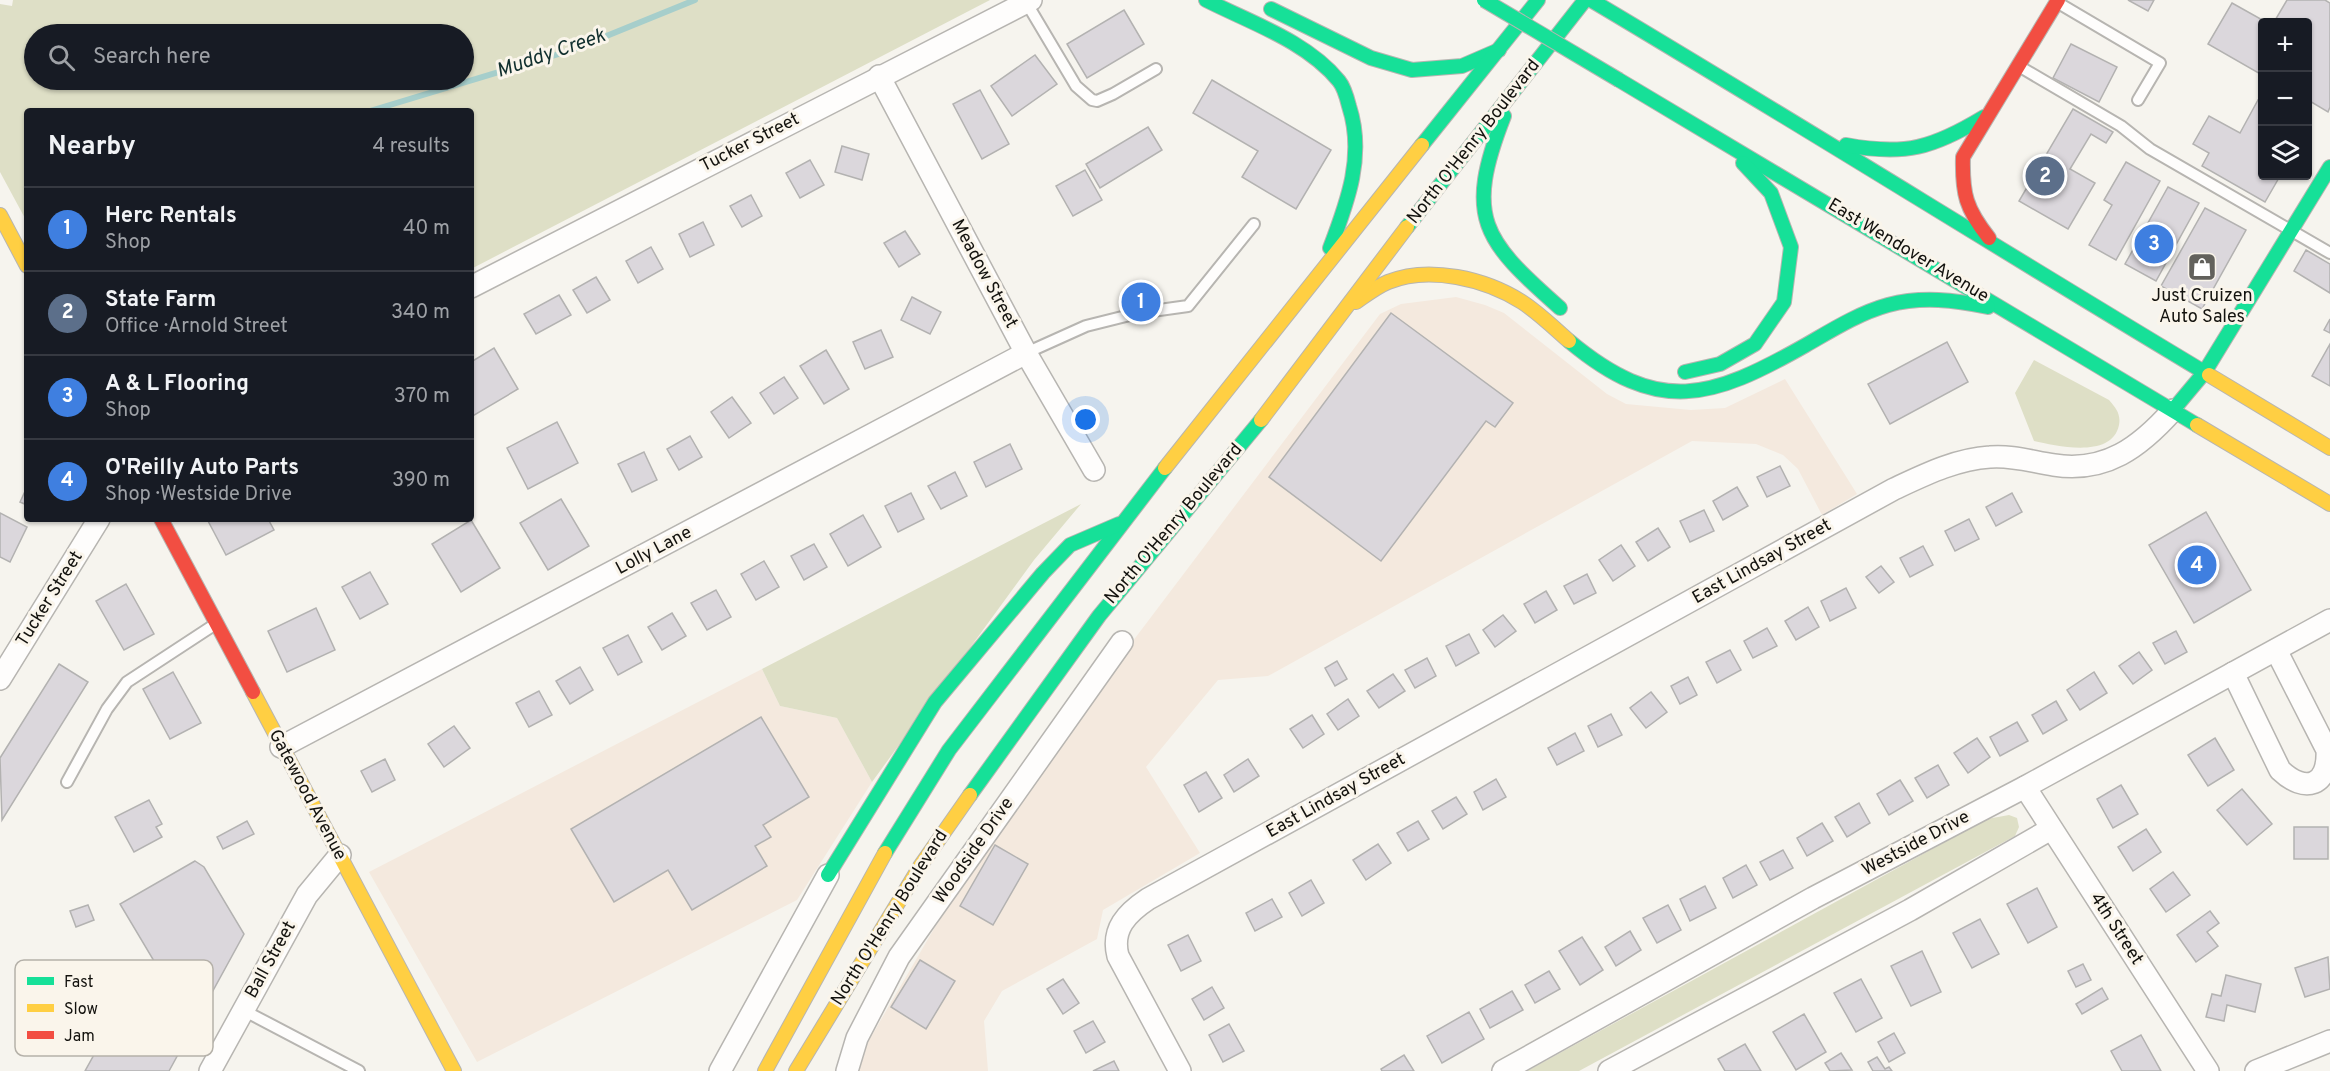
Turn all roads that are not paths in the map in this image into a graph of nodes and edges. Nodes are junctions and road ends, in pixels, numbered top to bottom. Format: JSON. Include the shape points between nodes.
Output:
{"nodes":[{"id":1,"x":1206,"y":0,"type":"edge"},
{"id":2,"x":1254,"y":0,"type":"edge"},
{"id":3,"x":1484,"y":0,"type":"edge"},
{"id":4,"x":1538,"y":0,"type":"edge"},
{"id":5,"x":1585,"y":0,"type":"edge"},
{"id":6,"x":1591,"y":0,"type":"edge"},
{"id":7,"x":1028,"y":1,"type":"edge"},
{"id":8,"x":2058,"y":1,"type":"edge"},
{"id":9,"x":1499,"y":50,"type":"junction"},
{"id":10,"x":2018,"y":66,"type":"junction"},
{"id":11,"x":1156,"y":69,"type":"dead end"},
{"id":12,"x":879,"y":76,"type":"junction"},
{"id":13,"x":1514,"y":91,"type":"junction"},
{"id":14,"x":2138,"y":100,"type":"dead end"},
{"id":15,"x":1988,"y":115,"type":"junction"},
{"id":16,"x":1723,"y":142,"type":"junction"},
{"id":17,"x":1829,"y":142,"type":"junction"},
{"id":18,"x":2330,"y":167,"type":"edge"},
{"id":19,"x":0,"y":215,"type":"edge"},
{"id":20,"x":1254,"y":224,"type":"dead end"},
{"id":21,"x":2292,"y":230,"type":"junction"},
{"id":22,"x":1996,"y":247,"type":"junction"},
{"id":23,"x":2330,"y":253,"type":"edge"},
{"id":24,"x":24,"y":260,"type":"edge"},
{"id":25,"x":1318,"y":278,"type":"junction"},
{"id":26,"x":474,"y":285,"type":"edge"},
{"id":27,"x":1344,"y":309,"type":"junction"},
{"id":28,"x":1567,"y":313,"type":"dead end"},
{"id":29,"x":2011,"y":313,"type":"junction"},
{"id":30,"x":1026,"y":353,"type":"junction"},
{"id":31,"x":2204,"y":373,"type":"junction"},
{"id":32,"x":1675,"y":374,"type":"dead end"},
{"id":33,"x":2173,"y":410,"type":"junction"},
{"id":34,"x":2329,"y":444,"type":"edge"},
{"id":35,"x":1094,"y":470,"type":"dead end"},
{"id":36,"x":2330,"y":504,"type":"edge"},
{"id":37,"x":97,"y":522,"type":"edge"},
{"id":38,"x":163,"y":522,"type":"edge"},
{"id":39,"x":1120,"y":524,"type":"junction"},
{"id":40,"x":2330,"y":620,"type":"edge"},
{"id":41,"x":217,"y":623,"type":"junction"},
{"id":42,"x":1122,"y":642,"type":"dead end"},
{"id":43,"x":2276,"y":650,"type":"junction"},
{"id":44,"x":3,"y":666,"type":"edge"},
{"id":45,"x":2233,"y":673,"type":"junction"},
{"id":46,"x":281,"y":747,"type":"junction"},
{"id":47,"x":67,"y":782,"type":"dead end"},
{"id":48,"x":2025,"y":787,"type":"junction"},
{"id":49,"x":2051,"y":829,"type":"junction"},
{"id":50,"x":340,"y":855,"type":"junction"},
{"id":51,"x":828,"y":875,"type":"joint"},
{"id":52,"x":243,"y":1010,"type":"junction"},
{"id":53,"x":2330,"y":1041,"type":"edge"},
{"id":54,"x":210,"y":1071,"type":"edge"},
{"id":55,"x":359,"y":1071,"type":"edge"},
{"id":56,"x":454,"y":1071,"type":"edge"},
{"id":57,"x":720,"y":1071,"type":"edge"},
{"id":58,"x":765,"y":1071,"type":"edge"},
{"id":59,"x":796,"y":1071,"type":"edge"},
{"id":60,"x":847,"y":1071,"type":"edge"},
{"id":61,"x":1180,"y":1071,"type":"edge"},
{"id":62,"x":1503,"y":1071,"type":"edge"},
{"id":63,"x":1609,"y":1071,"type":"edge"},
{"id":64,"x":2208,"y":1071,"type":"edge"},
{"id":65,"x":2256,"y":1071,"type":"edge"}],
"edges":[{"from":1,"to":25,"type":"main road","via":[[1303,50],[1340,81],[1355,120],[1357,158],[1349,197]]},
{"from":2,"to":9,"type":"main road","via":[[1371,58],[1412,70],[1462,66]]},
{"from":3,"to":16,"type":"main road","name":"East Wendover Avenue","bridge":true},
{"from":4,"to":9,"type":"main road","name":"North O'Henry Boulevard"},
{"from":5,"to":13,"type":"main road","name":"North O'Henry Boulevard"},
{"from":6,"to":17,"type":"main road"},
{"from":7,"to":11,"type":"lane","via":[[1076,86],[1092,100],[1113,94]]},
{"from":7,"to":12,"type":"street","name":"Tucker Street"},
{"from":8,"to":10,"type":"main road"},
{"from":8,"to":14,"type":"lane","via":[[2160,63]]},
{"from":9,"to":25,"type":"main road","name":"North O'Henry Boulevard"},
{"from":10,"to":15,"type":"main road"},
{"from":10,"to":21,"type":"lane","via":[[2121,126],[2150,149]]},
{"from":12,"to":26,"type":"street","name":"Tucker Street"},
{"from":12,"to":30,"type":"street","name":"Meadow Street"},
{"from":13,"to":27,"type":"main road","name":"North O'Henry Boulevard"},
{"from":13,"to":28,"type":"main road","via":[[1491,147],[1483,190],[1490,235],[1515,269]]},
{"from":15,"to":17,"type":"main road","via":[[1947,141],[1913,151],[1881,152]]},
{"from":15,"to":22,"type":"main road","via":[[1963,157],[1962,187],[1971,215]]},
{"from":16,"to":29,"type":"main road","name":"East Wendover Avenue"},
{"from":16,"to":32,"type":"main road","via":[[1771,193],[1791,248],[1784,302],[1755,344],[1720,364]]},
{"from":17,"to":22,"type":"main road"},
{"from":18,"to":21,"type":"main road","name":"East Lindsay Street"},
{"from":19,"to":24,"type":"main road"},
{"from":20,"to":30,"type":"lane","via":[[1188,306],[1086,326]]},
{"from":21,"to":23,"type":"lane"},
{"from":21,"to":31,"type":"main road","name":"East Lindsay Street"},
{"from":22,"to":31,"type":"main road"},
{"from":25,"to":39,"type":"main road","name":"North O'Henry Boulevard"},
{"from":27,"to":29,"type":"main road","via":[[1389,282],[1437,274],[1481,283],[1522,302],[1600,365],[1649,389],[1696,391],[1736,381],[1873,310],[1909,301],[1951,299]]},
{"from":27,"to":59,"type":"main road","name":"North O'Henry Boulevard","via":[[1258,423],[1054,675],[921,865]]},
{"from":29,"to":33,"type":"main road","name":"East Wendover Avenue"},
{"from":30,"to":35,"type":"street","name":"Meadow Street"},
{"from":30,"to":46,"type":"street","name":"Lolly Lane"},
{"from":31,"to":33,"type":"main road","name":"East Lindsay Street"},
{"from":31,"to":34,"type":"main road"},
{"from":33,"to":36,"type":"main road","name":"East Wendover Avenue"},
{"from":33,"to":61,"type":"street","name":"East Lindsay Street","via":[[2132,450],[2094,465],[2076,468],[1990,457],[1948,466],[1894,489],[1148,899],[1134,909],[1116,932],[1118,956]]},
{"from":37,"to":44,"type":"street","name":"Tucker Street"},
{"from":38,"to":41,"type":"main road","name":"Gatewood Avenue"},
{"from":39,"to":51,"type":"main road","via":[[1070,545],[935,702]]},
{"from":39,"to":58,"type":"main road","name":"North O'Henry Boulevard","via":[[949,750],[887,850]]},
{"from":40,"to":43,"type":"street","name":"Westside Drive"},
{"from":41,"to":46,"type":"main road","name":"Gatewood Avenue"},
{"from":41,"to":47,"type":"lane","via":[[127,682],[107,709]]},
{"from":42,"to":60,"type":"street","name":"Woodside Drive","via":[[899,957],[857,1038]]},
{"from":43,"to":45,"type":"street","name":"Westside Drive"},
{"from":43,"to":45,"type":"street","via":[[2327,750],[2328,766],[2323,777],[2314,782],[2302,784],[2280,770]]},
{"from":45,"to":48,"type":"street","name":"Westside Drive"},
{"from":46,"to":50,"type":"main road","name":"Gatewood Avenue"},
{"from":48,"to":49,"type":"street","name":"4th Street"},
{"from":48,"to":62,"type":"street","name":"Westside Drive","via":[[1813,898]]},
{"from":49,"to":63,"type":"street","via":[[1910,910]]},
{"from":49,"to":64,"type":"street","name":"4th Street"},
{"from":50,"to":52,"type":"street","name":"Ball Street","via":[[307,895]]},
{"from":50,"to":56,"type":"main road","name":"Gatewood Avenue"},
{"from":51,"to":57,"type":"street"},
{"from":52,"to":54,"type":"street","name":"Ball Street"},
{"from":52,"to":55,"type":"lane"},
{"from":53,"to":65,"type":"street"}]}
